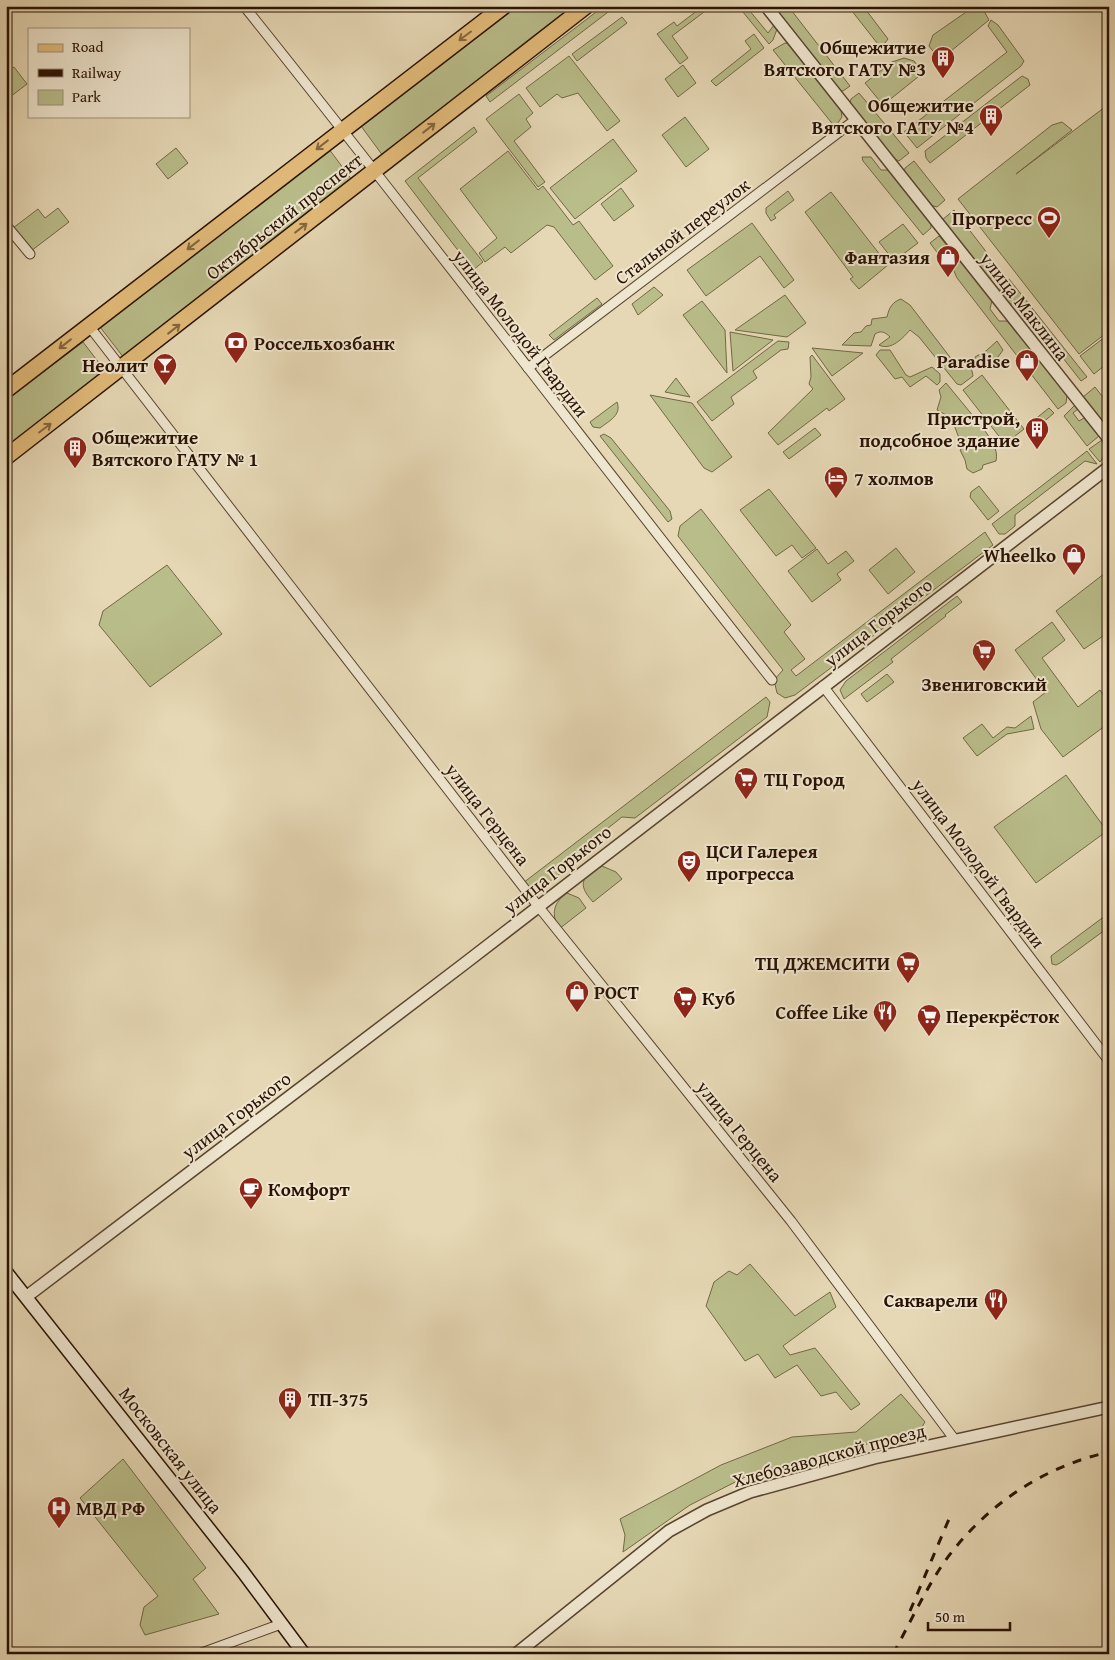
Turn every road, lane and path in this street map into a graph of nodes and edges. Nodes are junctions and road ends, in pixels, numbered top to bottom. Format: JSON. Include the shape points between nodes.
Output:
{"nodes":[{"id":1,"x":244,"y":6,"type":"edge"},
{"id":2,"x":504,"y":6,"type":"edge"},
{"id":3,"x":586,"y":6,"type":"edge"},
{"id":4,"x":766,"y":6,"type":"edge"},
{"id":5,"x":855,"y":120,"type":"junction"},
{"id":6,"x":342,"y":129,"type":"junction"},
{"id":7,"x":374,"y":171,"type":"junction"},
{"id":8,"x":6,"y":225,"type":"edge"},
{"id":9,"x":30,"y":254,"type":"dead end"},
{"id":10,"x":89,"y":326,"type":"junction"},
{"id":11,"x":528,"y":368,"type":"junction"},
{"id":12,"x":122,"y":369,"type":"junction"},
{"id":13,"x":6,"y":390,"type":"edge"},
{"id":14,"x":1109,"y":439,"type":"edge"},
{"id":15,"x":6,"y":457,"type":"edge"},
{"id":16,"x":1109,"y":467,"type":"edge"},
{"id":17,"x":772,"y":680,"type":"dead end"},
{"id":18,"x":823,"y":686,"type":"junction"},
{"id":19,"x":538,"y":906,"type":"junction"},
{"id":20,"x":1109,"y":1061,"type":"edge"},
{"id":21,"x":6,"y":1272,"type":"edge"},
{"id":22,"x":26,"y":1297,"type":"junction"},
{"id":23,"x":1109,"y":1407,"type":"edge"},
{"id":24,"x":955,"y":1440,"type":"junction"},
{"id":25,"x":281,"y":1624,"type":"junction"},
{"id":26,"x":199,"y":1654,"type":"edge"},
{"id":27,"x":304,"y":1654,"type":"edge"},
{"id":28,"x":516,"y":1654,"type":"edge"}],
"edges":[{"from":1,"to":6,"type":"street","name":"улица Молодой Гвардии"},
{"from":2,"to":6,"type":"main road","name":"Октябрьский проспект","one_way":true},
{"from":7,"to":3,"type":"main road","name":"Октябрьский проспект","one_way":true},
{"from":4,"to":5,"type":"street","name":"улица Маклина"},
{"from":5,"to":11,"type":"street","name":"Стальной переулок"},
{"from":5,"to":14,"type":"street","name":"улица Маклина"},
{"from":6,"to":7,"type":"street","name":"улица Молодой Гвардии"},
{"from":6,"to":10,"type":"main road","name":"Октябрьский проспект","one_way":true},
{"from":7,"to":11,"type":"street","name":"улица Молодой Гвардии"},
{"from":12,"to":7,"type":"main road","name":"Октябрьский проспект","one_way":true},
{"from":8,"to":9,"type":"street"},
{"from":10,"to":12,"type":"street","name":"улица Герцена"},
{"from":10,"to":13,"type":"main road","name":"Октябрьский проспект","one_way":true},
{"from":11,"to":17,"type":"street","name":"улица Молодой Гвардии"},
{"from":15,"to":12,"type":"main road","name":"Октябрьский проспект","one_way":true},
{"from":12,"to":19,"type":"street","name":"улица Герцена"},
{"from":16,"to":18,"type":"street","name":"улица Горького"},
{"from":18,"to":19,"type":"street","name":"улица Горького"},
{"from":18,"to":20,"type":"street","name":"улица Молодой Гвардии"},
{"from":19,"to":22,"type":"street","name":"улица Горького"},
{"from":19,"to":24,"type":"street","name":"улица Герцена","via":[[790,1221]]},
{"from":21,"to":22,"type":"main road","name":"Московская улица"},
{"from":22,"to":25,"type":"main road","name":"Московская улица"},
{"from":23,"to":24,"type":"street","name":"Хлебозаводской проезд"},
{"from":24,"to":28,"type":"street","name":"Хлебозаводской проезд","via":[[750,1492],[706,1510],[669,1531]]},
{"from":25,"to":26,"type":"street"},
{"from":25,"to":27,"type":"main road","name":"Московская улица"}]}
